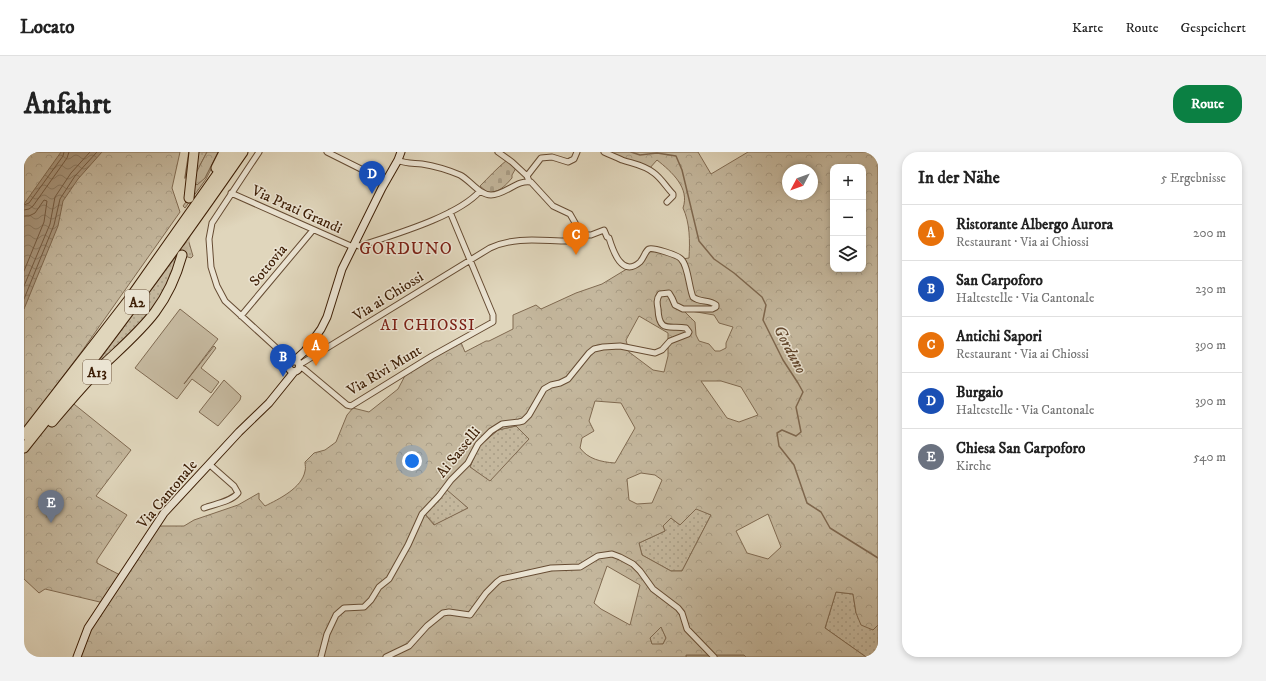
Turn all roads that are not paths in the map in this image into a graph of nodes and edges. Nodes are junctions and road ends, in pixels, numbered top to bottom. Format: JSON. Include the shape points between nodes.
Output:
{"nodes":[{"id":1,"x":194,"y":152,"type":"edge"},
{"id":2,"x":224,"y":152,"type":"edge"},
{"id":3,"x":233,"y":152,"type":"edge"},
{"id":4,"x":243,"y":152,"type":"edge"},
{"id":5,"x":259,"y":152,"type":"edge"},
{"id":6,"x":326,"y":152,"type":"edge"},
{"id":7,"x":401,"y":152,"type":"edge"},
{"id":8,"x":498,"y":152,"type":"edge"},
{"id":9,"x":577,"y":152,"type":"edge"},
{"id":10,"x":604,"y":152,"type":"edge"},
{"id":11,"x":398,"y":160,"type":"junction"},
{"id":12,"x":385,"y":180,"type":"junction"},
{"id":13,"x":530,"y":180,"type":"junction"},
{"id":14,"x":480,"y":191,"type":"junction"},
{"id":15,"x":231,"y":193,"type":"junction"},
{"id":16,"x":189,"y":198,"type":"dead end"},
{"id":17,"x":668,"y":202,"type":"dead end"},
{"id":18,"x":450,"y":212,"type":"junction"},
{"id":19,"x":188,"y":216,"type":"junction"},
{"id":20,"x":313,"y":230,"type":"junction"},
{"id":21,"x":582,"y":235,"type":"junction"},
{"id":22,"x":354,"y":245,"type":"junction"},
{"id":23,"x":182,"y":255,"type":"tunnel mouth"},
{"id":24,"x":470,"y":260,"type":"junction"},
{"id":25,"x":622,"y":264,"type":"joint"},
{"id":26,"x":241,"y":316,"type":"junction"},
{"id":27,"x":305,"y":351,"type":"junction"},
{"id":28,"x":313,"y":356,"type":"junction"},
{"id":29,"x":294,"y":366,"type":"junction"},
{"id":30,"x":24,"y":435,"type":"edge"},
{"id":31,"x":24,"y":448,"type":"edge"},
{"id":32,"x":24,"y":454,"type":"edge"},
{"id":33,"x":209,"y":464,"type":"junction"},
{"id":34,"x":204,"y":508,"type":"dead end"},
{"id":35,"x":77,"y":657,"type":"edge"},
{"id":36,"x":321,"y":657,"type":"edge"},
{"id":37,"x":386,"y":657,"type":"edge"},
{"id":38,"x":714,"y":657,"type":"edge"}],
"edges":[{"from":1,"to":16,"type":"highway"},
{"from":2,"to":19,"type":"highway","number":"A2"},
{"from":3,"to":19,"type":"highway","number":"A2"},
{"from":4,"to":31,"type":"highway","number":"A2","via":[[140,298]]},
{"from":5,"to":15,"type":"street"},
{"from":6,"to":12,"type":"street"},
{"from":7,"to":11,"type":"main road","name":"Via Cantonale"},
{"from":8,"to":13,"type":"street"},
{"from":9,"to":13,"type":"street","via":[[574,159],[568,162],[552,157],[541,158]]},
{"from":10,"to":17,"type":"street","via":[[643,165],[654,172],[673,194]]},
{"from":11,"to":12,"type":"main road","name":"Via Cantonale"},
{"from":11,"to":14,"type":"street","via":[[446,170],[461,176]]},
{"from":12,"to":22,"type":"main road","name":"Via Cantonale"},
{"from":13,"to":14,"type":"street","via":[[499,194],[489,195]]},
{"from":13,"to":21,"type":"street","via":[[553,206],[570,214]]},
{"from":14,"to":18,"type":"street"},
{"from":15,"to":20,"type":"street","name":"Via Prati Grandi"},
{"from":15,"to":26,"type":"street","via":[[210,226],[209,253],[219,291],[225,301]]},
{"from":18,"to":22,"type":"street","via":[[363,245]]},
{"from":18,"to":24,"type":"street"},
{"from":19,"to":30,"type":"highway","number":"A2","via":[[89,352]]},
{"from":20,"to":22,"type":"street","name":"Via Prati Grandi"},
{"from":20,"to":26,"type":"street","name":"Sottovia"},
{"from":21,"to":24,"type":"street","name":"Via ai Chiossi","via":[[573,241],[525,240],[505,243],[490,248]]},
{"from":21,"to":25,"type":"street","name":"Via ai Chiossi","via":[[604,230]]},
{"from":22,"to":27,"type":"main road","name":"Via Cantonale","via":[[340,274],[320,332]]},
{"from":23,"to":32,"type":"highway","number":"A13","via":[[169,290],[152,317],[92,376]]},
{"from":24,"to":28,"type":"street","name":"Via ai Chiossi"},
{"from":24,"to":29,"type":"street","name":"Via Rivi Munt","via":[[493,315],[491,323],[352,406],[347,405],[304,369]]},
{"from":25,"to":36,"type":"street","name":"Ai Sasselli","via":[[628,267],[636,264],[650,248],[679,257],[683,262],[693,297],[713,302],[716,307],[680,308],[675,305],[669,293],[660,294],[657,305],[661,324],[668,328],[686,328],[688,334],[670,341],[657,353],[620,346],[591,351],[568,379],[544,389],[523,421],[498,426],[478,444],[468,463],[422,514],[391,577],[379,587],[366,606],[342,609],[336,615],[327,634]]},
{"from":26,"to":29,"type":"street"},
{"from":27,"to":28,"type":"street"},
{"from":27,"to":29,"type":"main road","name":"Via Cantonale"},
{"from":28,"to":29,"type":"street","name":"Via ai Chiossi"},
{"from":29,"to":33,"type":"main road","name":"Via Cantonale","via":[[269,403]]},
{"from":33,"to":34,"type":"street","via":[[234,486],[238,493],[228,500]]},
{"from":33,"to":35,"type":"main road","name":"Via Cantonale","via":[[155,526],[88,628]]},
{"from":37,"to":38,"type":"street","via":[[409,646],[443,613],[470,615],[486,593],[501,579],[551,568],[580,567],[598,556],[607,554],[620,557],[637,567],[653,589],[681,610],[687,629]]}]}
